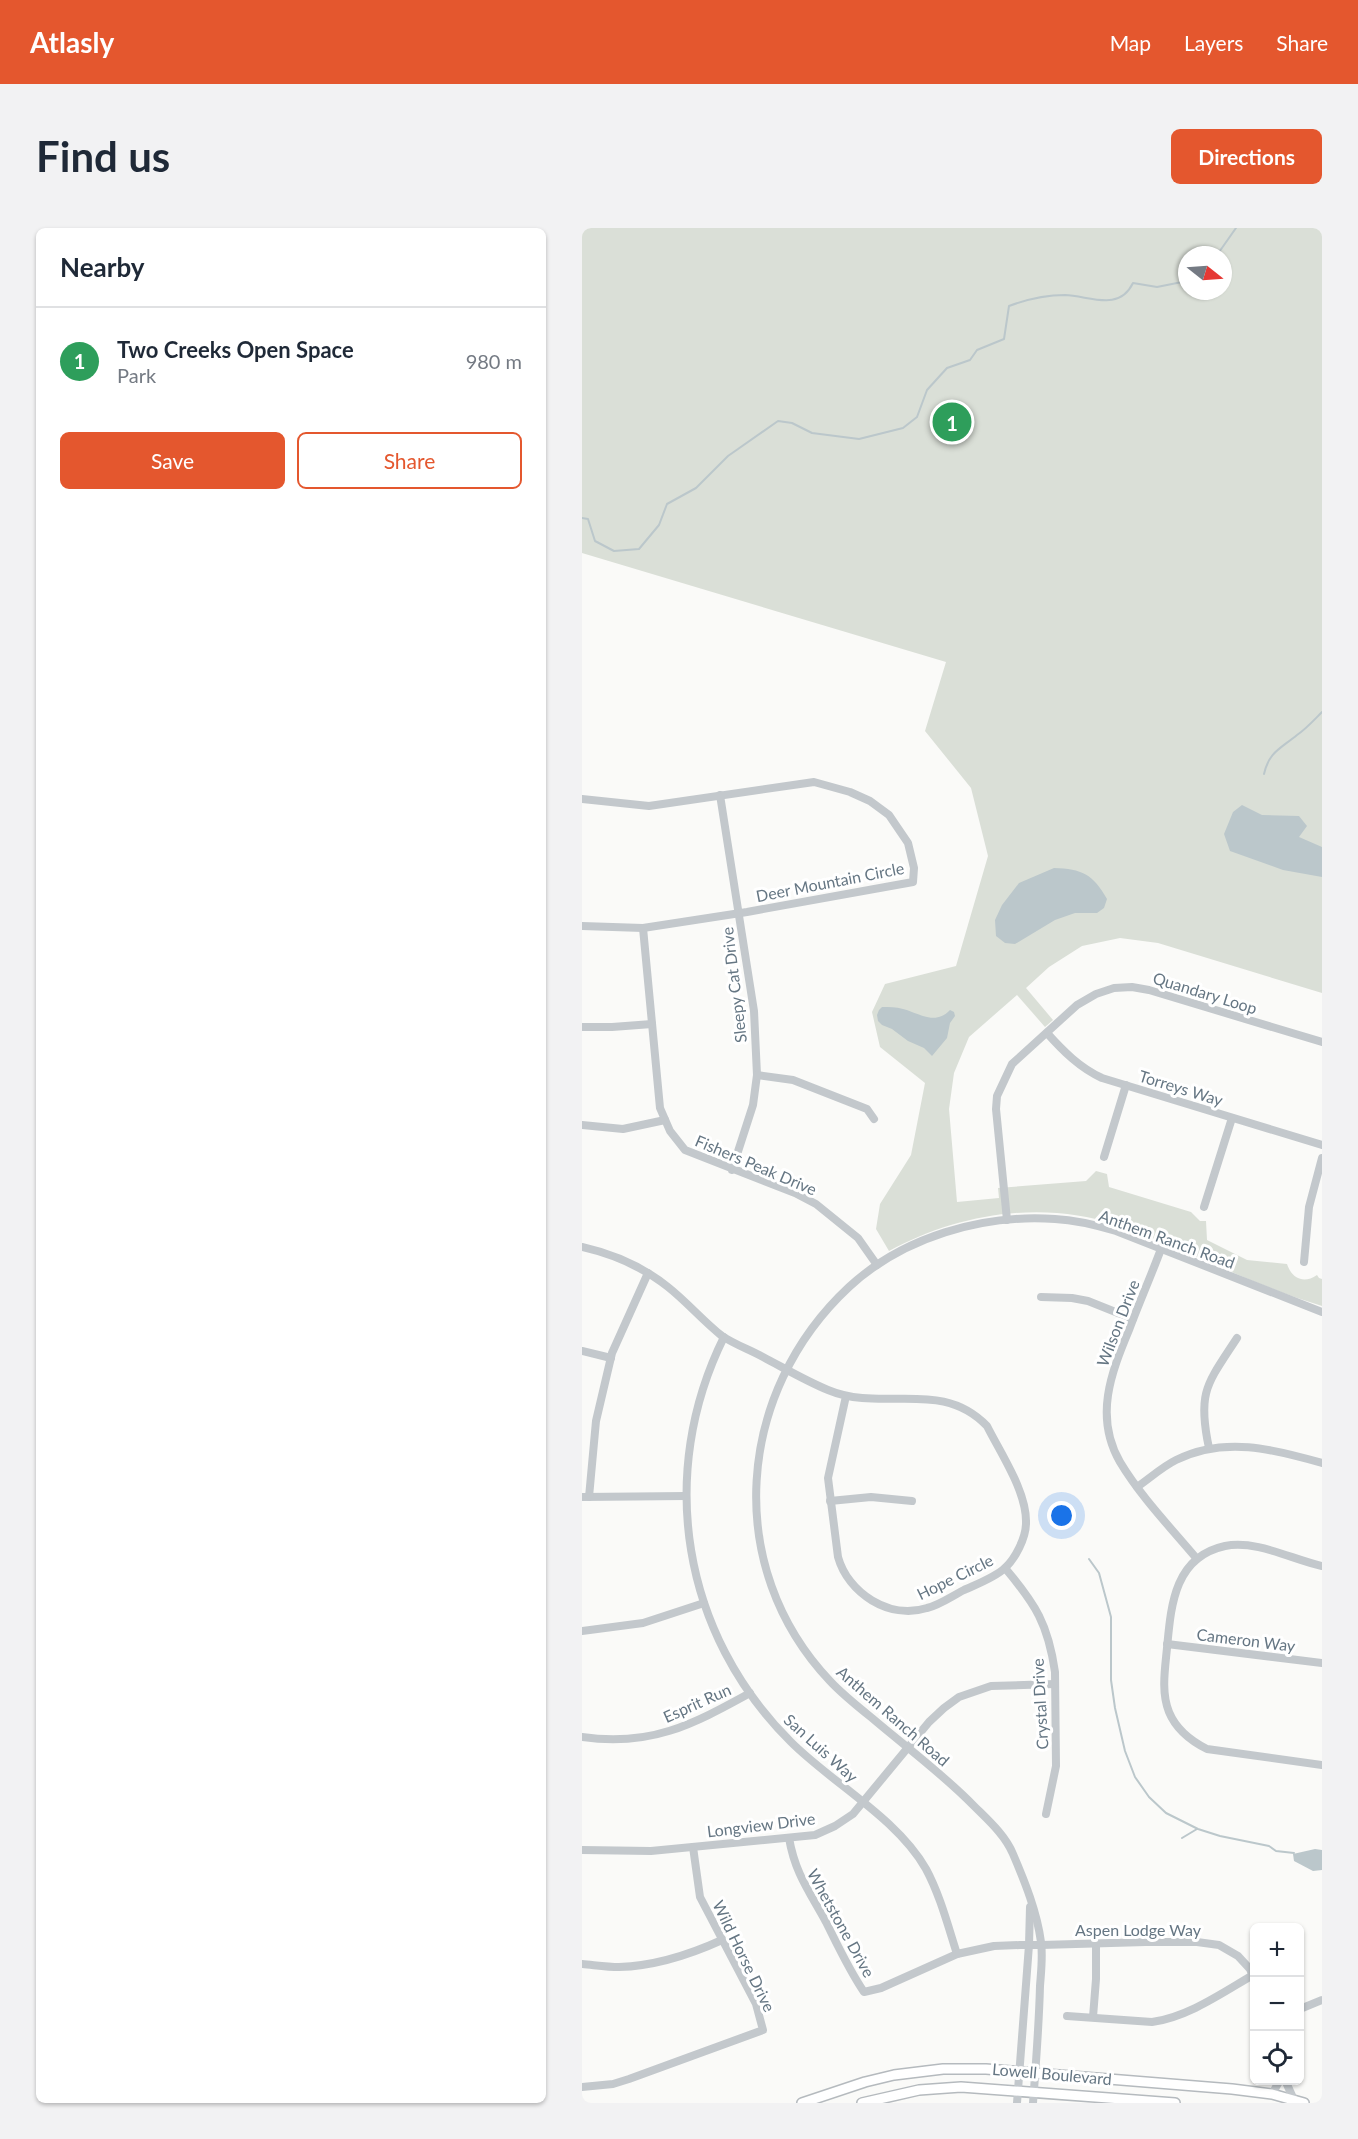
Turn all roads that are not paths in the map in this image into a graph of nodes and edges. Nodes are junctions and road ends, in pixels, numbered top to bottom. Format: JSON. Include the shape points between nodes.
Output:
{"nodes":[{"id":1,"x":720,"y":795,"type":"junction"},
{"id":2,"x":582,"y":799,"type":"edge"},
{"id":3,"x":739,"y":913,"type":"junction"},
{"id":4,"x":582,"y":926,"type":"edge"},
{"id":5,"x":643,"y":928,"type":"junction"},
{"id":6,"x":652,"y":1023,"type":"junction"},
{"id":7,"x":582,"y":1027,"type":"edge"},
{"id":8,"x":1047,"y":1032,"type":"junction"},
{"id":9,"x":1322,"y":1042,"type":"edge"},
{"id":10,"x":757,"y":1075,"type":"junction"},
{"id":11,"x":1126,"y":1085,"type":"junction"},
{"id":12,"x":1232,"y":1118,"type":"junction"},
{"id":13,"x":874,"y":1119,"type":"dead end"},
{"id":14,"x":665,"y":1120,"type":"junction"},
{"id":15,"x":582,"y":1125,"type":"edge"},
{"id":16,"x":1322,"y":1145,"type":"edge"},
{"id":17,"x":1104,"y":1157,"type":"dead end"},
{"id":18,"x":1322,"y":1158,"type":"edge"},
{"id":19,"x":732,"y":1170,"type":"junction"},
{"id":20,"x":1204,"y":1207,"type":"dead end"},
{"id":21,"x":1007,"y":1220,"type":"junction"},
{"id":22,"x":582,"y":1247,"type":"edge"},
{"id":23,"x":1161,"y":1249,"type":"junction"},
{"id":24,"x":1304,"y":1262,"type":"dead end"},
{"id":25,"x":877,"y":1265,"type":"junction"},
{"id":26,"x":648,"y":1273,"type":"junction"},
{"id":27,"x":1041,"y":1297,"type":"dead end"},
{"id":28,"x":1322,"y":1312,"type":"edge"},
{"id":29,"x":1133,"y":1319,"type":"junction"},
{"id":30,"x":724,"y":1337,"type":"junction"},
{"id":31,"x":1237,"y":1338,"type":"dead end"},
{"id":32,"x":582,"y":1351,"type":"edge"},
{"id":33,"x":611,"y":1358,"type":"junction"},
{"id":34,"x":786,"y":1369,"type":"junction"},
{"id":35,"x":846,"y":1396,"type":"junction"},
{"id":36,"x":1209,"y":1448,"type":"junction"},
{"id":37,"x":1321,"y":1461,"type":"edge"},
{"id":38,"x":1137,"y":1487,"type":"junction"},
{"id":39,"x":686,"y":1496,"type":"junction"},
{"id":40,"x":586,"y":1497,"type":"edge"},
{"id":41,"x":912,"y":1501,"type":"dead end"},
{"id":42,"x":830,"y":1502,"type":"junction"},
{"id":43,"x":1197,"y":1559,"type":"junction"},
{"id":44,"x":1322,"y":1566,"type":"edge"},
{"id":45,"x":1005,"y":1568,"type":"junction"},
{"id":46,"x":704,"y":1603,"type":"junction"},
{"id":47,"x":582,"y":1631,"type":"edge"},
{"id":48,"x":1167,"y":1644,"type":"junction"},
{"id":49,"x":1322,"y":1663,"type":"edge"},
{"id":50,"x":1055,"y":1684,"type":"junction"},
{"id":51,"x":750,"y":1693,"type":"junction"},
{"id":52,"x":582,"y":1737,"type":"edge"},
{"id":53,"x":909,"y":1748,"type":"junction"},
{"id":54,"x":1322,"y":1765,"type":"edge"},
{"id":55,"x":863,"y":1803,"type":"junction"},
{"id":56,"x":1046,"y":1814,"type":"dead end"},
{"id":57,"x":789,"y":1838,"type":"junction"},
{"id":58,"x":693,"y":1847,"type":"junction"},
{"id":59,"x":582,"y":1850,"type":"edge"},
{"id":60,"x":1030,"y":1894,"type":"junction"},
{"id":61,"x":722,"y":1940,"type":"junction"},
{"id":62,"x":1096,"y":1943,"type":"junction"},
{"id":63,"x":1029,"y":1945,"type":"junction"},
{"id":64,"x":1041,"y":1946,"type":"junction"},
{"id":65,"x":957,"y":1954,"type":"junction"},
{"id":66,"x":582,"y":1965,"type":"edge"},
{"id":67,"x":1250,"y":1969,"type":"edge"},
{"id":68,"x":1250,"y":1979,"type":"edge"},
{"id":69,"x":1322,"y":2000,"type":"edge"},
{"id":70,"x":1304,"y":2007,"type":"edge"},
{"id":71,"x":1067,"y":2016,"type":"dead end"},
{"id":72,"x":1093,"y":2017,"type":"junction"},
{"id":73,"x":1019,"y":2071,"type":"junction"},
{"id":74,"x":1035,"y":2073,"type":"junction"},
{"id":75,"x":1278,"y":2085,"type":"edge"},
{"id":76,"x":1286,"y":2085,"type":"edge"},
{"id":77,"x":582,"y":2087,"type":"edge"},
{"id":78,"x":1018,"y":2090,"type":"junction"},
{"id":79,"x":1034,"y":2091,"type":"junction"},
{"id":80,"x":1272,"y":2094,"type":"junction"},
{"id":81,"x":1299,"y":2101,"type":"edge"},
{"id":82,"x":802,"y":2103,"type":"edge"},
{"id":83,"x":862,"y":2103,"type":"edge"},
{"id":84,"x":1017,"y":2103,"type":"edge"},
{"id":85,"x":1033,"y":2103,"type":"edge"},
{"id":86,"x":1175,"y":2103,"type":"edge"}],
"edges":[{"from":1,"to":2,"type":"street","name":"Deer Mountain Circle","via":[[649,806]]},
{"from":1,"to":3,"type":"street","name":"Sleepy Cat Drive"},
{"from":1,"to":3,"type":"street","name":"Deer Mountain Circle","via":[[814,782],[850,792],[889,815],[908,843],[914,868],[913,882]]},
{"from":3,"to":5,"type":"street","name":"Deer Mountain Circle"},
{"from":3,"to":10,"type":"street","name":"Sleepy Cat Drive","via":[[754,1011]]},
{"from":4,"to":5,"type":"street","name":"Deer Mountain Circle"},
{"from":5,"to":6,"type":"street","name":"Fishers Peak Drive"},
{"from":6,"to":7,"type":"street"},
{"from":6,"to":14,"type":"street","name":"Fishers Peak Drive","via":[[660,1108]]},
{"from":8,"to":9,"type":"street","name":"Quandary Loop","via":[[1096,994],[1132,987]]},
{"from":8,"to":11,"type":"street","name":"Torreys Way","via":[[1089,1072]]},
{"from":8,"to":21,"type":"street","name":"Quandary Loop","via":[[1012,1064],[998,1096],[996,1125]]},
{"from":10,"to":13,"type":"street","via":[[794,1080],[867,1109]]},
{"from":10,"to":19,"type":"street","name":"Sleepy Cat Drive","via":[[753,1105]]},
{"from":11,"to":12,"type":"street","name":"Torreys Way"},
{"from":11,"to":17,"type":"street"},
{"from":12,"to":16,"type":"street","name":"Torreys Way"},
{"from":12,"to":20,"type":"street"},
{"from":14,"to":15,"type":"street","via":[[623,1129]]},
{"from":14,"to":19,"type":"street","name":"Fishers Peak Drive","via":[[685,1150]]},
{"from":18,"to":24,"type":"street","via":[[1309,1207]]},
{"from":19,"to":25,"type":"street","name":"Fishers Peak Drive","via":[[795,1193],[829,1212],[858,1238]]},
{"from":21,"to":23,"type":"street","name":"Anthem Ranch Road","via":[[1076,1222],[1116,1231]]},
{"from":21,"to":25,"type":"street","name":"Anthem Ranch Road","via":[[951,1231]]},
{"from":22,"to":26,"type":"street","name":"Hope Circle"},
{"from":23,"to":28,"type":"street","name":"Anthem Ranch Road"},
{"from":23,"to":29,"type":"street","name":"Wilson Drive"},
{"from":25,"to":34,"type":"street","name":"Anthem Ranch Road","via":[[834,1301]]},
{"from":26,"to":30,"type":"street","name":"Hope Circle"},
{"from":26,"to":33,"type":"street"},
{"from":27,"to":29,"type":"street","via":[[1088,1301]]},
{"from":29,"to":38,"type":"street","name":"Wilson Drive","via":[[1112,1372],[1106,1413],[1115,1450]]},
{"from":30,"to":34,"type":"street","name":"Hope Circle"},
{"from":30,"to":39,"type":"street","name":"San Luis Way","via":[[702,1386],[694,1417]]},
{"from":31,"to":36,"type":"street","via":[[1207,1388],[1203,1410]]},
{"from":32,"to":33,"type":"street"},
{"from":33,"to":40,"type":"street","via":[[596,1421]]},
{"from":34,"to":35,"type":"street","name":"Hope Circle"},
{"from":34,"to":53,"type":"street","name":"Anthem Ranch Road","via":[[769,1409],[757,1465],[756,1517],[775,1594],[797,1638],[830,1681]]},
{"from":35,"to":42,"type":"street","name":"Hope Circle","via":[[830,1468]]},
{"from":35,"to":45,"type":"street","name":"Hope Circle","via":[[943,1400],[969,1411],[987,1426],[1022,1495],[1025,1510],[1024,1533]]},
{"from":36,"to":37,"type":"street","via":[[1256,1447]]},
{"from":36,"to":38,"type":"street","via":[[1175,1460]]},
{"from":38,"to":43,"type":"street","name":"Wilson Drive"},
{"from":39,"to":40,"type":"street"},
{"from":39,"to":46,"type":"street","name":"San Luis Way","via":[[696,1581]]},
{"from":41,"to":42,"type":"street","via":[[871,1497]]},
{"from":42,"to":45,"type":"street","name":"Hope Circle","via":[[841,1568],[853,1586],[884,1606],[911,1611],[927,1608]]},
{"from":43,"to":44,"type":"street","via":[[1224,1546],[1253,1546]]},
{"from":43,"to":48,"type":"street","via":[[1173,1595]]},
{"from":45,"to":50,"type":"street","name":"Crystal Drive","via":[[1044,1623]]},
{"from":46,"to":47,"type":"street","via":[[643,1623]]},
{"from":46,"to":51,"type":"street","name":"San Luis Way","via":[[723,1651]]},
{"from":48,"to":49,"type":"street","name":"Cameron Way"},
{"from":48,"to":54,"type":"street","via":[[1164,1685],[1169,1712],[1194,1742],[1207,1749]]},
{"from":50,"to":53,"type":"street","name":"Longview Drive","via":[[991,1686],[959,1697],[932,1719]]},
{"from":50,"to":56,"type":"street","name":"Crystal Drive","via":[[1056,1766]]},
{"from":51,"to":52,"type":"street","name":"Esprit Run","via":[[704,1718],[660,1734]]},
{"from":51,"to":55,"type":"street","name":"San Luis Way","via":[[791,1743]]},
{"from":53,"to":55,"type":"street","name":"Longview Drive"},
{"from":53,"to":60,"type":"street","name":"Anthem Ranch Road","via":[[995,1827],[1011,1850]]},
{"from":55,"to":57,"type":"street","name":"Longview Drive","via":[[846,1820],[817,1835]]},
{"from":55,"to":65,"type":"street","name":"San Luis Way","via":[[914,1851],[927,1870]]},
{"from":57,"to":58,"type":"street","name":"Longview Drive"},
{"from":57,"to":65,"type":"street","name":"Whetstone Drive","via":[[792,1859],[801,1878],[864,1992]]},
{"from":58,"to":59,"type":"street","name":"Longview Drive"},
{"from":58,"to":61,"type":"street","name":"Wild Horse Drive","via":[[700,1897]]},
{"from":60,"to":63,"type":"street","name":"Anthem Ranch Road"},
{"from":60,"to":64,"type":"street","name":"Anthem Ranch Road"},
{"from":61,"to":66,"type":"street","via":[[664,1961]]},
{"from":61,"to":77,"type":"street","name":"Wild Horse Drive","via":[[756,2004],[763,2030],[623,2081]]},
{"from":62,"to":64,"type":"street","name":"Aspen Lodge Way"},
{"from":62,"to":67,"type":"street","name":"Aspen Lodge Way","via":[[1219,1945]]},
{"from":62,"to":72,"type":"street"},
{"from":63,"to":64,"type":"street","name":"Aspen Lodge Way"},
{"from":63,"to":65,"type":"street","name":"Whetstone Drive","via":[[994,1946]]},
{"from":63,"to":73,"type":"street","name":"Anthem Ranch Road"},
{"from":64,"to":74,"type":"street","name":"Anthem Ranch Road"},
{"from":68,"to":72,"type":"street","via":[[1165,2020]]},
{"from":69,"to":70,"type":"street"},
{"from":71,"to":72,"type":"street"},
{"from":73,"to":74,"type":"main road","name":"Lowell Boulevard"},
{"from":73,"to":78,"type":"street","name":"Anthem Ranch Road"},
{"from":73,"to":82,"type":"main road","name":"Lowell Boulevard","via":[[922,2070],[864,2082]]},
{"from":74,"to":79,"type":"street","name":"Anthem Ranch Road"},
{"from":74,"to":80,"type":"main road","name":"Lowell Boulevard"},
{"from":75,"to":80,"type":"street"},
{"from":76,"to":81,"type":"street"},
{"from":78,"to":79,"type":"main road","name":"Lowell Boulevard"},
{"from":78,"to":83,"type":"main road","name":"Lowell Boulevard","via":[[943,2088],[904,2092]]},
{"from":78,"to":84,"type":"street","name":"Anthem Ranch Road"},
{"from":79,"to":85,"type":"street","name":"Anthem Ranch Road"},
{"from":79,"to":86,"type":"main road","name":"Lowell Boulevard"},
{"from":80,"to":81,"type":"main road","name":"Lowell Boulevard"}]}
